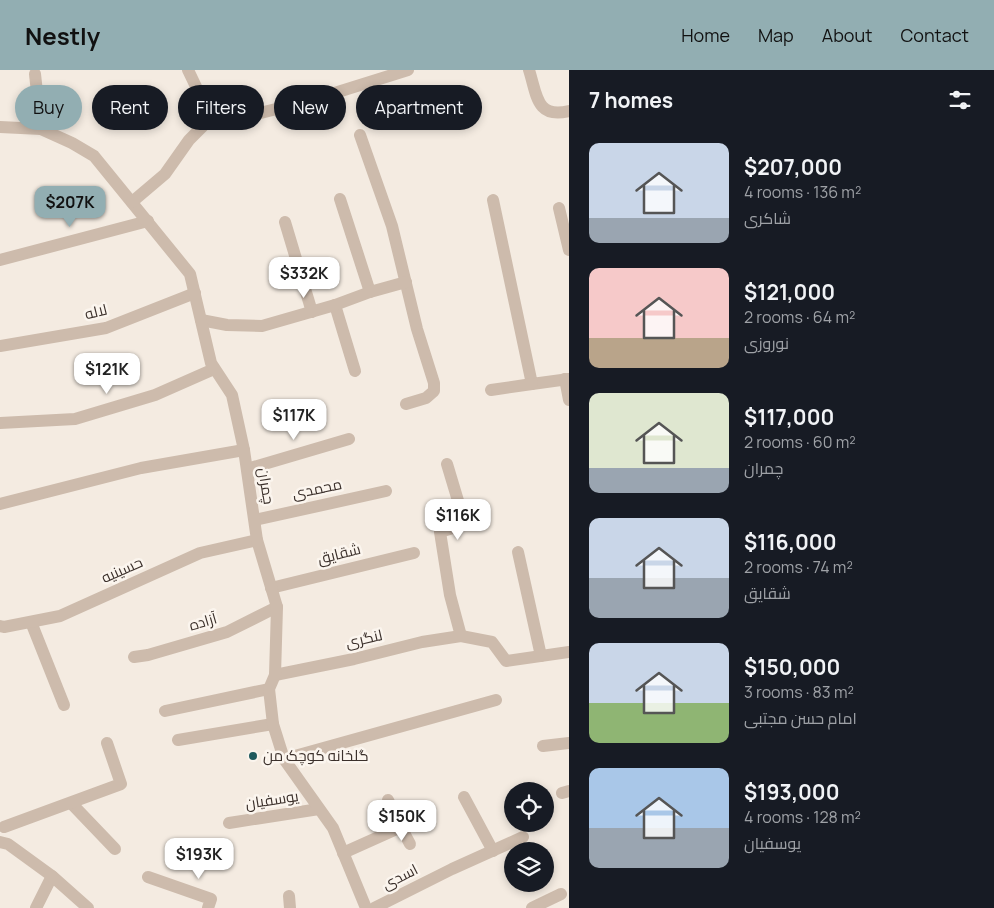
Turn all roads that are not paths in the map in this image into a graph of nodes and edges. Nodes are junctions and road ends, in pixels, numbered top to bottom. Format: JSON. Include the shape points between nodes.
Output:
{"nodes":[{"id":1,"x":188,"y":70,"type":"edge"},
{"id":2,"x":408,"y":70,"type":"edge"},
{"id":3,"x":529,"y":70,"type":"edge"},
{"id":4,"x":35,"y":74,"type":"dead end"},
{"id":5,"x":36,"y":85,"type":"edge"},
{"id":6,"x":195,"y":85,"type":"edge"},
{"id":7,"x":569,"y":111,"type":"edge"},
{"id":8,"x":264,"y":112,"type":"edge"},
{"id":9,"x":0,"y":128,"type":"edge"},
{"id":10,"x":15,"y":128,"type":"edge"},
{"id":11,"x":43,"y":130,"type":"edge"},
{"id":12,"x":199,"y":130,"type":"edge"},
{"id":13,"x":360,"y":135,"type":"dead end"},
{"id":14,"x":340,"y":199,"type":"dead end"},
{"id":15,"x":493,"y":200,"type":"dead end"},
{"id":16,"x":132,"y":202,"type":"junction"},
{"id":17,"x":559,"y":208,"type":"dead end"},
{"id":18,"x":148,"y":221,"type":"junction"},
{"id":19,"x":284,"y":222,"type":"dead end"},
{"id":20,"x":569,"y":250,"type":"edge"},
{"id":21,"x":0,"y":260,"type":"edge"},
{"id":22,"x":406,"y":282,"type":"junction"},
{"id":23,"x":370,"y":292,"type":"junction"},
{"id":24,"x":195,"y":293,"type":"junction"},
{"id":25,"x":335,"y":305,"type":"junction"},
{"id":26,"x":312,"y":312,"type":"junction"},
{"id":27,"x":201,"y":320,"type":"junction"},
{"id":28,"x":0,"y":346,"type":"edge"},
{"id":29,"x":214,"y":370,"type":"junction"},
{"id":30,"x":355,"y":371,"type":"dead end"},
{"id":31,"x":567,"y":379,"type":"edge"},
{"id":32,"x":532,"y":384,"type":"junction"},
{"id":33,"x":491,"y":390,"type":"dead end"},
{"id":34,"x":569,"y":400,"type":"edge"},
{"id":35,"x":406,"y":404,"type":"dead end"},
{"id":36,"x":0,"y":422,"type":"edge"},
{"id":37,"x":349,"y":440,"type":"dead end"},
{"id":38,"x":244,"y":450,"type":"junction"},
{"id":39,"x":447,"y":464,"type":"dead end"},
{"id":40,"x":247,"y":469,"type":"junction"},
{"id":41,"x":386,"y":491,"type":"dead end"},
{"id":42,"x":0,"y":504,"type":"edge"},
{"id":43,"x":255,"y":520,"type":"junction"},
{"id":44,"x":257,"y":540,"type":"junction"},
{"id":45,"x":518,"y":552,"type":"dead end"},
{"id":46,"x":414,"y":553,"type":"dead end"},
{"id":47,"x":271,"y":588,"type":"junction"},
{"id":48,"x":277,"y":606,"type":"junction"},
{"id":49,"x":31,"y":622,"type":"junction"},
{"id":50,"x":0,"y":626,"type":"edge"},
{"id":51,"x":461,"y":636,"type":"junction"},
{"id":52,"x":569,"y":652,"type":"edge"},
{"id":53,"x":541,"y":656,"type":"junction"},
{"id":54,"x":134,"y":657,"type":"dead end"},
{"id":55,"x":275,"y":675,"type":"junction"},
{"id":56,"x":269,"y":689,"type":"junction"},
{"id":57,"x":496,"y":700,"type":"dead end"},
{"id":58,"x":64,"y":705,"type":"dead end"},
{"id":59,"x":165,"y":710,"type":"dead end"},
{"id":60,"x":273,"y":724,"type":"junction"},
{"id":61,"x":178,"y":740,"type":"dead end"},
{"id":62,"x":107,"y":743,"type":"dead end"},
{"id":63,"x":569,"y":743,"type":"edge"},
{"id":64,"x":543,"y":746,"type":"dead end"},
{"id":65,"x":284,"y":759,"type":"junction"},
{"id":66,"x":464,"y":797,"type":"dead end"},
{"id":67,"x":388,"y":800,"type":"dead end"},
{"id":68,"x":71,"y":803,"type":"junction"},
{"id":69,"x":319,"y":809,"type":"junction"},
{"id":70,"x":2,"y":823,"type":"edge"},
{"id":71,"x":229,"y":823,"type":"dead end"},
{"id":72,"x":401,"y":827,"type":"junction"},
{"id":73,"x":523,"y":837,"type":"dead end"},
{"id":74,"x":0,"y":842,"type":"edge"},
{"id":75,"x":410,"y":844,"type":"dead end"},
{"id":76,"x":14,"y":849,"type":"junction"},
{"id":77,"x":116,"y":849,"type":"dead end"},
{"id":78,"x":493,"y":850,"type":"junction"},
{"id":79,"x":343,"y":852,"type":"junction"},
{"id":80,"x":52,"y":876,"type":"junction"},
{"id":81,"x":148,"y":877,"type":"dead end"},
{"id":82,"x":561,"y":894,"type":"dead end"},
{"id":83,"x":36,"y":908,"type":"edge"},
{"id":84,"x":88,"y":908,"type":"edge"},
{"id":85,"x":208,"y":908,"type":"edge"},
{"id":86,"x":366,"y":908,"type":"edge"},
{"id":87,"x":374,"y":908,"type":"edge"},
{"id":88,"x":532,"y":908,"type":"edge"}],
"edges":[{"from":1,"to":6,"type":"street"},
{"from":2,"to":8,"type":"street"},
{"from":3,"to":7,"type":"street","via":[[541,104],[548,112]]},
{"from":4,"to":5,"type":"street"},
{"from":9,"to":10,"type":"street","name":"چمران"},
{"from":11,"to":16,"type":"street","name":"چمران","via":[[94,156]]},
{"from":12,"to":16,"type":"street","via":[[165,174]]},
{"from":13,"to":22,"type":"street","via":[[392,226]]},
{"from":14,"to":23,"type":"street"},
{"from":15,"to":32,"type":"street"},
{"from":16,"to":18,"type":"street","name":"چمران"},
{"from":17,"to":20,"type":"street"},
{"from":18,"to":21,"type":"street"},
{"from":18,"to":24,"type":"street","name":"چمران","via":[[190,274]]},
{"from":19,"to":26,"type":"street"},
{"from":22,"to":23,"type":"street"},
{"from":22,"to":35,"type":"street","via":[[434,383],[434,391],[426,398]]},
{"from":23,"to":25,"type":"street"},
{"from":24,"to":27,"type":"street","name":"چمران"},
{"from":24,"to":28,"type":"street","name":"لاله","via":[[106,328]]},
{"from":25,"to":26,"type":"street"},
{"from":25,"to":30,"type":"street"},
{"from":26,"to":27,"type":"street","via":[[262,326]]},
{"from":27,"to":29,"type":"street","name":"چمران"},
{"from":29,"to":36,"type":"street","via":[[155,395],[76,419]]},
{"from":29,"to":38,"type":"street","name":"چمران","via":[[232,395]]},
{"from":31,"to":32,"type":"street"},
{"from":31,"to":34,"type":"street"},
{"from":32,"to":33,"type":"street"},
{"from":37,"to":40,"type":"street"},
{"from":38,"to":40,"type":"street","name":"چمران"},
{"from":38,"to":42,"type":"street","via":[[140,468]]},
{"from":39,"to":51,"type":"street","via":[[465,524],[440,532],[450,595]]},
{"from":40,"to":43,"type":"street","name":"چمران"},
{"from":41,"to":43,"type":"street","name":"محمدی"},
{"from":43,"to":44,"type":"street","name":"چمران"},
{"from":44,"to":47,"type":"street","name":"چمران"},
{"from":44,"to":49,"type":"street","name":"حسینیه","via":[[200,553],[60,616]]},
{"from":45,"to":53,"type":"street"},
{"from":46,"to":47,"type":"street","name":"شقایق"},
{"from":47,"to":48,"type":"street","name":"چمران"},
{"from":48,"to":54,"type":"street","name":"آزاده","via":[[227,632]]},
{"from":48,"to":55,"type":"street","name":"چمران"},
{"from":49,"to":50,"type":"street","name":"حسینیه"},
{"from":49,"to":58,"type":"street"},
{"from":51,"to":53,"type":"street","name":"لنگری","via":[[492,642],[506,661]]},
{"from":51,"to":55,"type":"street","name":"لنگری"},
{"from":52,"to":53,"type":"street"},
{"from":55,"to":56,"type":"street","name":"چمران"},
{"from":56,"to":59,"type":"street"},
{"from":56,"to":60,"type":"street","name":"چمران"},
{"from":57,"to":65,"type":"street"},
{"from":60,"to":61,"type":"street"},
{"from":60,"to":65,"type":"street","name":"چمران"},
{"from":62,"to":68,"type":"street","via":[[121,784]]},
{"from":63,"to":64,"type":"street"},
{"from":65,"to":69,"type":"street","name":"چمران"},
{"from":66,"to":78,"type":"street"},
{"from":67,"to":72,"type":"street"},
{"from":68,"to":70,"type":"street"},
{"from":68,"to":77,"type":"street"},
{"from":69,"to":71,"type":"street","name":"یوسفیان"},
{"from":69,"to":79,"type":"street","name":"چمران","via":[[333,828]]},
{"from":70,"to":76,"type":"street"},
{"from":72,"to":75,"type":"street"},
{"from":72,"to":79,"type":"street"},
{"from":73,"to":78,"type":"street","name":"اسدی"},
{"from":74,"to":76,"type":"street"},
{"from":76,"to":80,"type":"street"},
{"from":78,"to":87,"type":"street","name":"اسدی"},
{"from":79,"to":86,"type":"street","name":"چمران"},
{"from":80,"to":83,"type":"street"},
{"from":80,"to":84,"type":"street"},
{"from":81,"to":85,"type":"street","via":[[211,899]]},
{"from":82,"to":88,"type":"street"}]}
